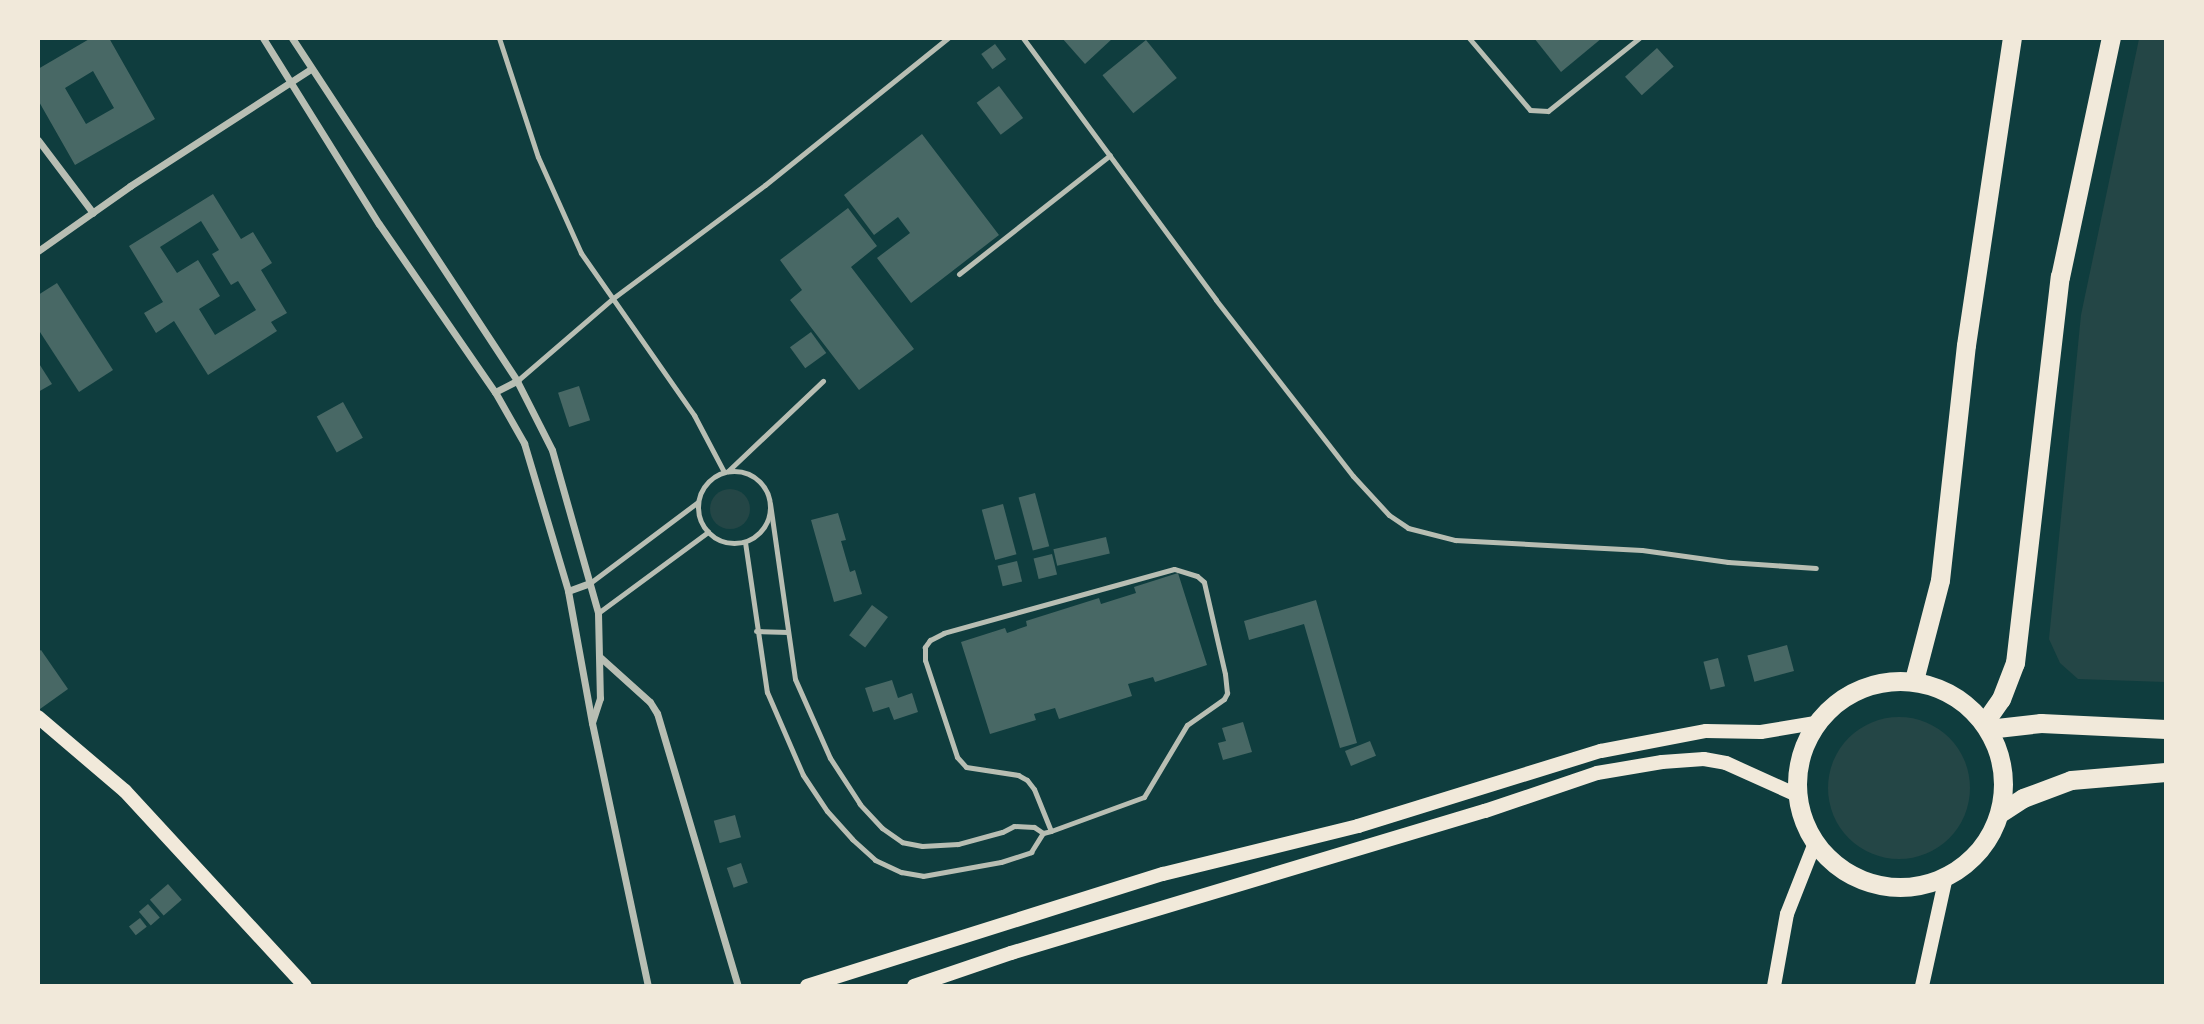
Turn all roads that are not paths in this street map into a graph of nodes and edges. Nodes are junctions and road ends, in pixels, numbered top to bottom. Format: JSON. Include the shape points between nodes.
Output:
{"nodes":[{"id":1,"x":263,"y":38,"type":"edge"},
{"id":2,"x":292,"y":38,"type":"edge"},
{"id":3,"x":499,"y":38,"type":"edge"},
{"id":4,"x":948,"y":38,"type":"edge"},
{"id":5,"x":1023,"y":38,"type":"edge"},
{"id":6,"x":1469,"y":38,"type":"edge"},
{"id":7,"x":1639,"y":38,"type":"edge"},
{"id":8,"x":2012,"y":38,"type":"edge"},
{"id":9,"x":2111,"y":38,"type":"edge"},
{"id":10,"x":311,"y":69,"type":"junction"},
{"id":11,"x":291,"y":83,"type":"junction"},
{"id":12,"x":38,"y":140,"type":"edge"},
{"id":13,"x":1110,"y":155,"type":"junction"},
{"id":14,"x":93,"y":213,"type":"junction"},
{"id":15,"x":38,"y":251,"type":"edge"},
{"id":16,"x":959,"y":274,"type":"dead end"},
{"id":17,"x":612,"y":299,"type":"junction"},
{"id":18,"x":517,"y":381,"type":"junction"},
{"id":19,"x":823,"y":382,"type":"dead end"},
{"id":20,"x":495,"y":393,"type":"junction"},
{"id":21,"x":726,"y":471,"type":"junction"},
{"id":22,"x":698,"y":502,"type":"junction"},
{"id":23,"x":770,"y":503,"type":"junction"},
{"id":24,"x":708,"y":532,"type":"junction"},
{"id":25,"x":745,"y":542,"type":"junction"},
{"id":26,"x":1816,"y":568,"type":"dead end"},
{"id":27,"x":590,"y":583,"type":"junction"},
{"id":28,"x":568,"y":591,"type":"junction"},
{"id":29,"x":598,"y":613,"type":"junction"},
{"id":30,"x":756,"y":631,"type":"junction"},
{"id":31,"x":788,"y":632,"type":"junction"},
{"id":32,"x":600,"y":657,"type":"junction"},
{"id":33,"x":1914,"y":680,"type":"junction"},
{"id":34,"x":38,"y":717,"type":"edge"},
{"id":35,"x":592,"y":723,"type":"junction"},
{"id":36,"x":1815,"y":723,"type":"junction"},
{"id":37,"x":1986,"y":726,"type":"junction"},
{"id":38,"x":2165,"y":729,"type":"edge"},
{"id":39,"x":2165,"y":772,"type":"edge"},
{"id":40,"x":1797,"y":796,"type":"junction"},
{"id":41,"x":2000,"y":813,"type":"junction"},
{"id":42,"x":1051,"y":831,"type":"junction"},
{"id":43,"x":1043,"y":833,"type":"junction"},
{"id":44,"x":1815,"y":843,"type":"junction"},
{"id":45,"x":1946,"y":877,"type":"junction"},
{"id":46,"x":305,"y":985,"type":"edge"},
{"id":47,"x":648,"y":985,"type":"edge"},
{"id":48,"x":738,"y":985,"type":"edge"},
{"id":49,"x":807,"y":985,"type":"edge"},
{"id":50,"x":914,"y":985,"type":"edge"},
{"id":51,"x":1774,"y":985,"type":"edge"},
{"id":52,"x":1922,"y":985,"type":"edge"}],
"edges":[{"from":1,"to":11,"type":"street"},
{"from":2,"to":10,"type":"street"},
{"from":3,"to":17,"type":"lane","via":[[553,193],[580,253]]},
{"from":4,"to":17,"type":"lane"},
{"from":5,"to":13,"type":"lane"},
{"from":6,"to":7,"type":"lane","via":[[1530,110],[1548,111]]},
{"from":8,"to":33,"type":"highway","via":[[1966,345],[1940,580]]},
{"from":9,"to":37,"type":"highway","via":[[2060,277],[2015,663]]},
{"from":10,"to":11,"type":"street"},
{"from":10,"to":18,"type":"street"},
{"from":11,"to":14,"type":"street"},
{"from":11,"to":20,"type":"street"},
{"from":12,"to":14,"type":"street"},
{"from":13,"to":16,"type":"lane"},
{"from":13,"to":26,"type":"lane","via":[[1353,475],[1408,528],[1455,540],[1642,550]]},
{"from":14,"to":15,"type":"street"},
{"from":17,"to":18,"type":"lane"},
{"from":17,"to":21,"type":"lane","via":[[694,415]]},
{"from":18,"to":20,"type":"street"},
{"from":18,"to":27,"type":"street","via":[[552,450]]},
{"from":19,"to":21,"type":"lane"},
{"from":20,"to":28,"type":"street","via":[[524,443]]},
{"from":21,"to":22,"type":"lane","via":[[707,483]]},
{"from":21,"to":23,"type":"lane","via":[[743,471],[756,478]]},
{"from":22,"to":24,"type":"lane","via":[[699,518]]},
{"from":22,"to":27,"type":"lane"},
{"from":23,"to":25,"type":"lane","via":[[768,520]]},
{"from":23,"to":31,"type":"lane"},
{"from":24,"to":25,"type":"lane","via":[[732,543]]},
{"from":24,"to":29,"type":"lane"},
{"from":25,"to":30,"type":"lane"},
{"from":27,"to":28,"type":"street"},
{"from":27,"to":29,"type":"street"},
{"from":28,"to":35,"type":"street"},
{"from":29,"to":32,"type":"street"},
{"from":30,"to":31,"type":"lane"},
{"from":30,"to":43,"type":"lane","via":[[767,692],[803,775],[827,811],[875,860],[923,876],[1015,859],[1031,852]]},
{"from":31,"to":43,"type":"lane","via":[[794,678],[830,758],[882,828],[902,842],[936,846],[1014,826],[1034,827]]},
{"from":32,"to":35,"type":"street","via":[[600,698]]},
{"from":32,"to":48,"type":"street","via":[[657,713]]},
{"from":33,"to":36,"type":"highway","via":[[1876,682],[1842,697]]},
{"from":33,"to":37,"type":"highway","via":[[1965,702]]},
{"from":34,"to":46,"type":"main road","via":[[125,791]]},
{"from":35,"to":47,"type":"street"},
{"from":36,"to":40,"type":"highway","via":[[1797,770]]},
{"from":36,"to":49,"type":"main road","via":[[1761,732],[1706,731],[1601,751],[1358,826],[1163,874]]},
{"from":37,"to":38,"type":"highway","via":[[2041,723]]},
{"from":37,"to":41,"type":"highway","via":[[2000,756]]},
{"from":39,"to":41,"type":"highway","via":[[2071,780]]},
{"from":40,"to":44,"type":"highway","via":[[1802,820]]},
{"from":40,"to":50,"type":"main road","via":[[1726,763],[1703,759],[1597,774]]},
{"from":41,"to":45,"type":"highway","via":[[1988,839],[1970,861]]},
{"from":42,"to":42,"type":"lane","via":[[1149,793],[1181,732],[1224,699],[1225,674],[1204,582],[1197,576],[1174,569],[944,633],[925,647],[925,660],[961,764],[1027,780]]},
{"from":42,"to":43,"type":"lane"},
{"from":44,"to":45,"type":"highway","via":[[1840,869],[1874,885],[1911,887]]},
{"from":44,"to":51,"type":"main road","via":[[1787,914]]},
{"from":45,"to":52,"type":"main road"}]}
